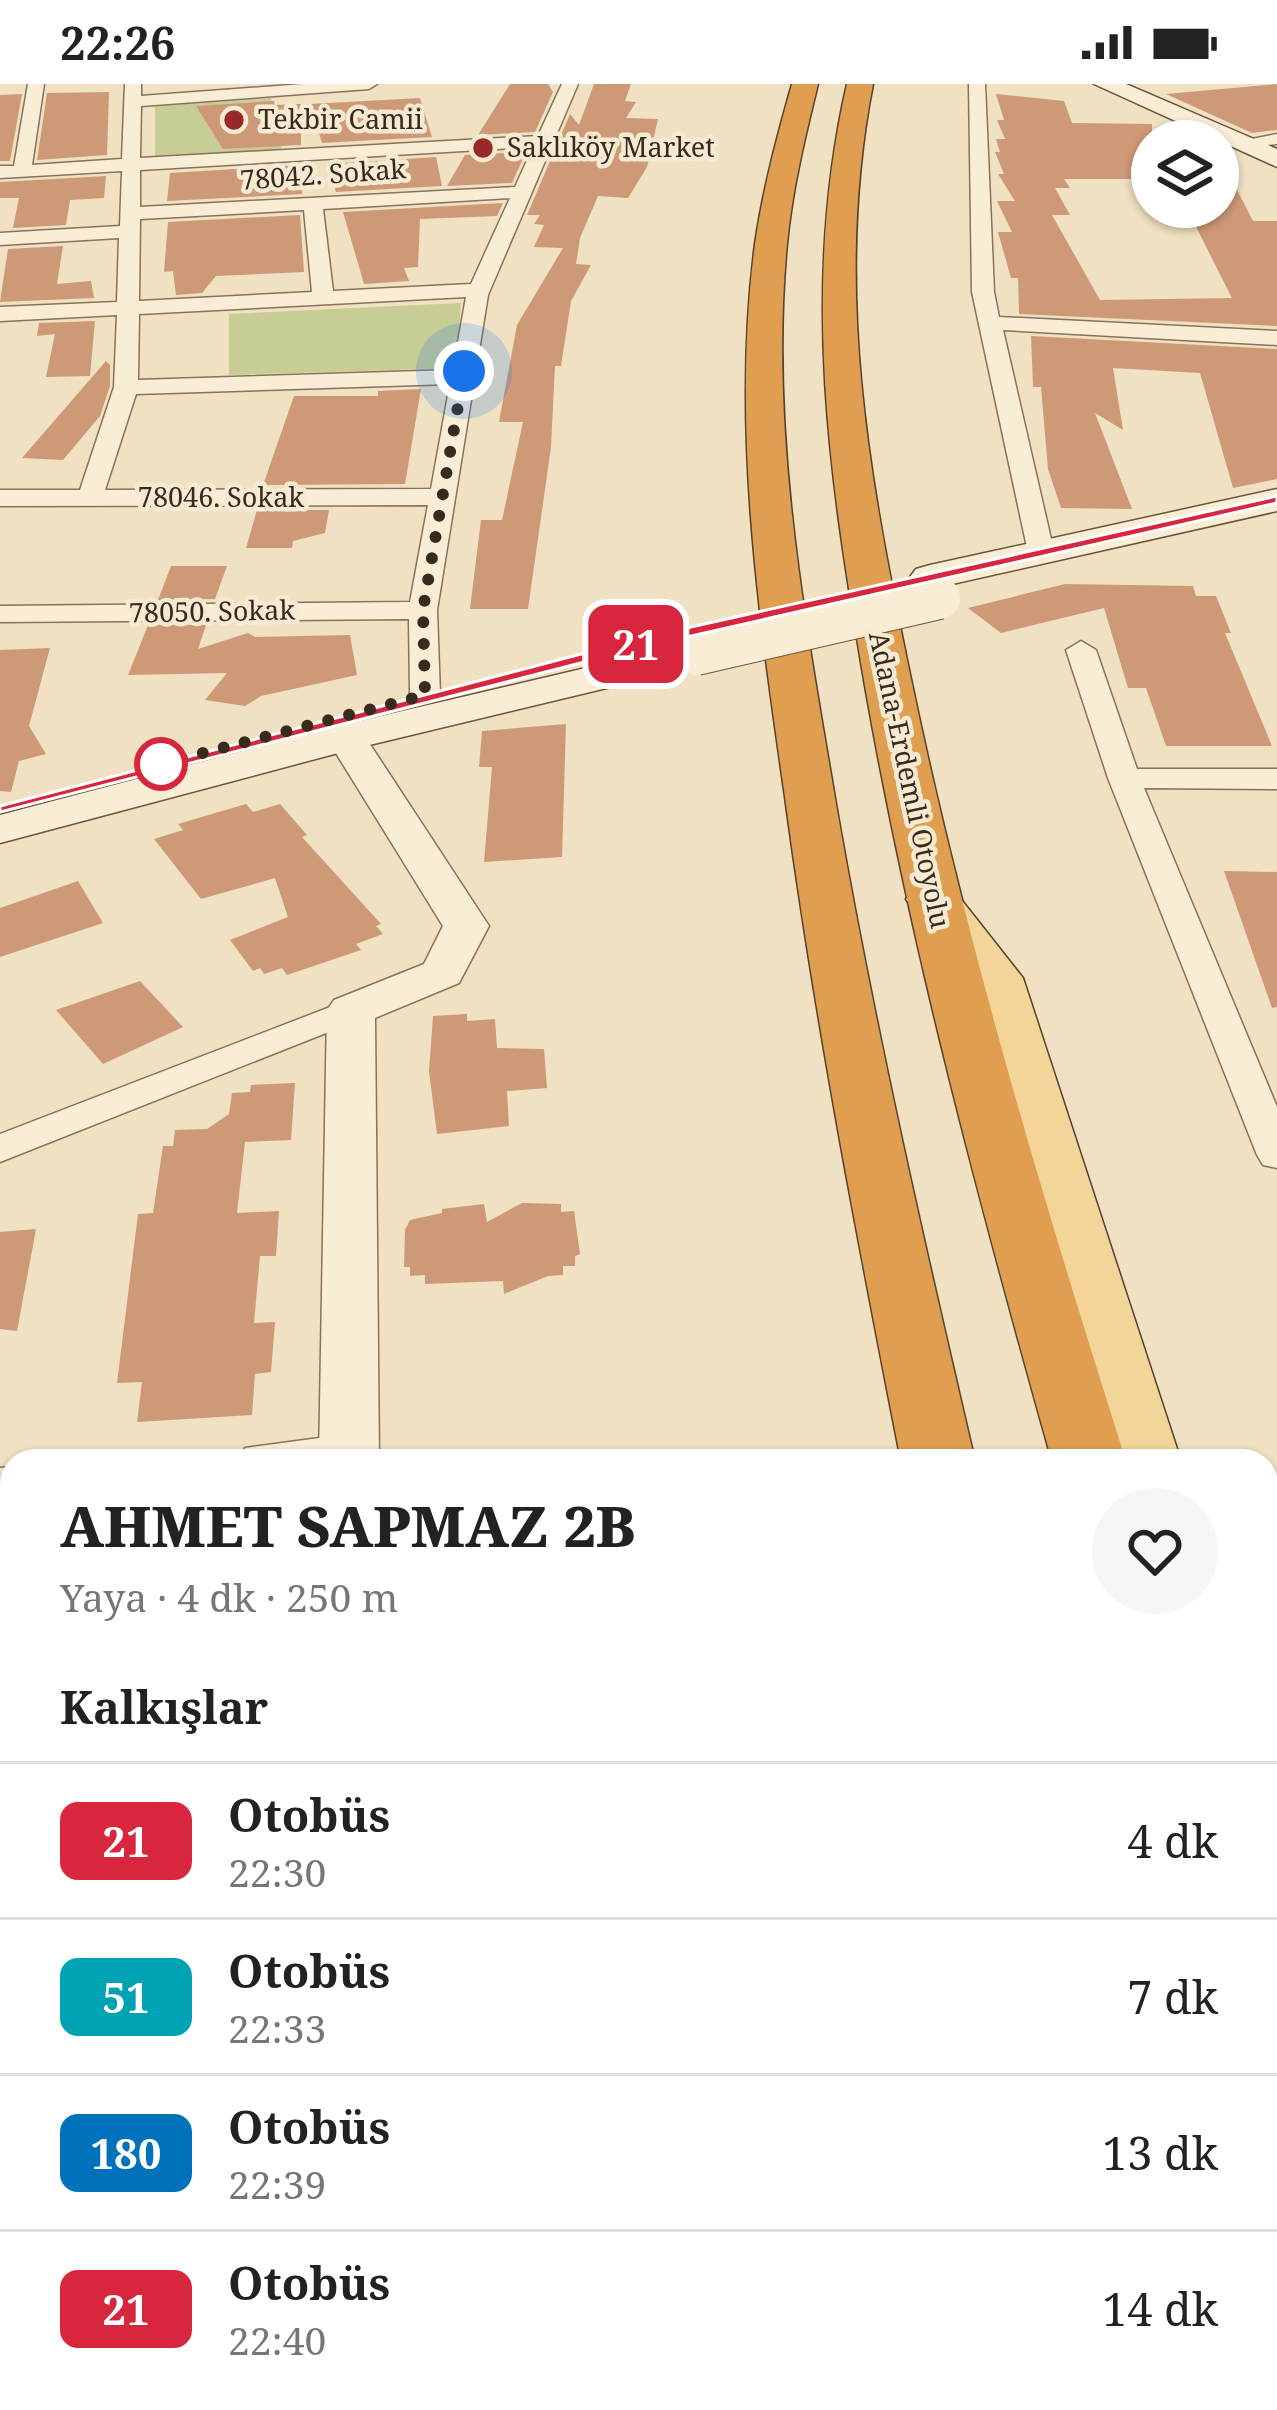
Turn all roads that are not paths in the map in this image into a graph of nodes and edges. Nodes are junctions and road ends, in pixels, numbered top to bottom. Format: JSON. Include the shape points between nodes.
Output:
{"nodes":[{"id":1,"x":36,"y":84,"type":"edge"},
{"id":2,"x":369,"y":84,"type":"edge"},
{"id":3,"x":570,"y":84,"type":"edge"},
{"id":4,"x":805,"y":84,"type":"edge"},
{"id":5,"x":860,"y":84,"type":"edge"},
{"id":6,"x":976,"y":84,"type":"edge"},
{"id":7,"x":1080,"y":84,"type":"edge"},
{"id":8,"x":1115,"y":85,"type":"edge"},
{"id":9,"x":288,"y":88,"type":"edge"},
{"id":10,"x":133,"y":93,"type":"edge"},
{"id":11,"x":1160,"y":120,"type":"edge"},
{"id":12,"x":1182,"y":120,"type":"edge"},
{"id":13,"x":1277,"y":139,"type":"edge"},
{"id":14,"x":542,"y":141,"type":"junction"},
{"id":15,"x":1239,"y":144,"type":"edge"},
{"id":16,"x":1239,"y":148,"type":"edge"},
{"id":17,"x":1239,"y":152,"type":"edge"},
{"id":18,"x":283,"y":153,"type":"junction"},
{"id":19,"x":1277,"y":159,"type":"edge"},
{"id":20,"x":128,"y":165,"type":"junction"},
{"id":21,"x":0,"y":172,"type":"edge"},
{"id":22,"x":22,"y":172,"type":"junction"},
{"id":23,"x":1277,"y":180,"type":"edge"},
{"id":24,"x":521,"y":192,"type":"junction"},
{"id":25,"x":313,"y":203,"type":"junction"},
{"id":26,"x":127,"y":223,"type":"junction"},
{"id":27,"x":0,"y":239,"type":"edge"},
{"id":28,"x":478,"y":290,"type":"junction"},
{"id":29,"x":323,"y":298,"type":"junction"},
{"id":30,"x":128,"y":308,"type":"junction"},
{"id":31,"x":0,"y":314,"type":"edge"},
{"id":32,"x":990,"y":323,"type":"junction"},
{"id":33,"x":1277,"y":338,"type":"edge"},
{"id":34,"x":464,"y":377,"type":"junction"},
{"id":35,"x":126,"y":387,"type":"junction"},
{"id":36,"x":443,"y":497,"type":"junction"},
{"id":37,"x":90,"y":498,"type":"junction"},
{"id":38,"x":0,"y":499,"type":"edge"},
{"id":39,"x":1277,"y":500,"type":"edge"},
{"id":40,"x":1277,"y":526,"type":"edge"},
{"id":41,"x":1041,"y":553,"type":"junction"},
{"id":42,"x":935,"y":588,"type":"junction"},
{"id":43,"x":423,"y":610,"type":"junction"},
{"id":44,"x":0,"y":614,"type":"edge"},
{"id":45,"x":692,"y":643,"type":"junction"},
{"id":46,"x":1081,"y":650,"type":"dead end"},
{"id":47,"x":425,"y":695,"type":"junction"},
{"id":48,"x":346,"y":737,"type":"junction"},
{"id":49,"x":1124,"y":778,"type":"junction"},
{"id":50,"x":1277,"y":778,"type":"edge"},
{"id":51,"x":0,"y":806,"type":"edge"},
{"id":52,"x":0,"y":829,"type":"edge"},
{"id":53,"x":932,"y":899,"type":"junction"},
{"id":54,"x":351,"y":1010,"type":"junction"},
{"id":55,"x":0,"y":1149,"type":"edge"},
{"id":56,"x":1277,"y":1155,"type":"edge"},
{"id":57,"x":349,"y":1449,"type":"edge"},
{"id":58,"x":936,"y":1449,"type":"edge"},
{"id":59,"x":1086,"y":1449,"type":"edge"},
{"id":60,"x":1140,"y":1449,"type":"edge"}],
"edges":[{"from":1,"to":22,"type":"street"},
{"from":2,"to":9,"type":"street"},
{"from":3,"to":14,"type":"street"},
{"from":4,"to":58,"type":"highway","via":[[769,276],[773,502],[829,931]]},
{"from":5,"to":53,"type":"highway","name":"Adana-Erdemli Otoyolu","via":[[838,199],[845,404],[864,551]]},
{"from":6,"to":32,"type":"street"},
{"from":7,"to":11,"type":"main road"},
{"from":8,"to":12,"type":"main road"},
{"from":9,"to":10,"type":"street"},
{"from":9,"to":18,"type":"street"},
{"from":10,"to":20,"type":"street"},
{"from":13,"to":15,"type":"street"},
{"from":14,"to":18,"type":"street"},
{"from":14,"to":24,"type":"street"},
{"from":16,"to":19,"type":"main road"},
{"from":17,"to":23,"type":"main road"},
{"from":18,"to":20,"type":"street"},
{"from":20,"to":22,"type":"street"},
{"from":20,"to":26,"type":"street"},
{"from":21,"to":22,"type":"street"},
{"from":24,"to":25,"type":"street","name":"78042. Sokak"},
{"from":24,"to":28,"type":"street"},
{"from":25,"to":26,"type":"street","name":"78042. Sokak"},
{"from":25,"to":29,"type":"street"},
{"from":26,"to":27,"type":"street","name":"78042. Sokak"},
{"from":26,"to":30,"type":"street"},
{"from":28,"to":29,"type":"street"},
{"from":28,"to":34,"type":"street"},
{"from":29,"to":30,"type":"street"},
{"from":30,"to":31,"type":"street"},
{"from":30,"to":35,"type":"street"},
{"from":32,"to":33,"type":"street"},
{"from":32,"to":41,"type":"street"},
{"from":34,"to":35,"type":"street"},
{"from":34,"to":36,"type":"street"},
{"from":35,"to":37,"type":"street"},
{"from":36,"to":37,"type":"street","name":"78046. Sokak"},
{"from":36,"to":43,"type":"street"},
{"from":37,"to":38,"type":"street","name":"78046. Sokak"},
{"from":39,"to":41,"type":"main road"},
{"from":40,"to":42,"type":"main road"},
{"from":41,"to":42,"type":"main road"},
{"from":42,"to":45,"type":"main road","bridge":true},
{"from":43,"to":44,"type":"street","name":"78050. Sokak"},
{"from":43,"to":47,"type":"street"},
{"from":45,"to":47,"type":"main road"},
{"from":45,"to":48,"type":"main road"},
{"from":46,"to":49,"type":"street"},
{"from":47,"to":51,"type":"main road"},
{"from":48,"to":52,"type":"main road"},
{"from":48,"to":54,"type":"street","via":[[466,926],[443,974]]},
{"from":49,"to":50,"type":"street"},
{"from":49,"to":56,"type":"street"},
{"from":53,"to":59,"type":"highway","name":"Adana-Erdemli Otoyolu"},
{"from":53,"to":60,"type":"main road","via":[[995,978]]},
{"from":54,"to":55,"type":"street"},
{"from":54,"to":57,"type":"street"}]}
